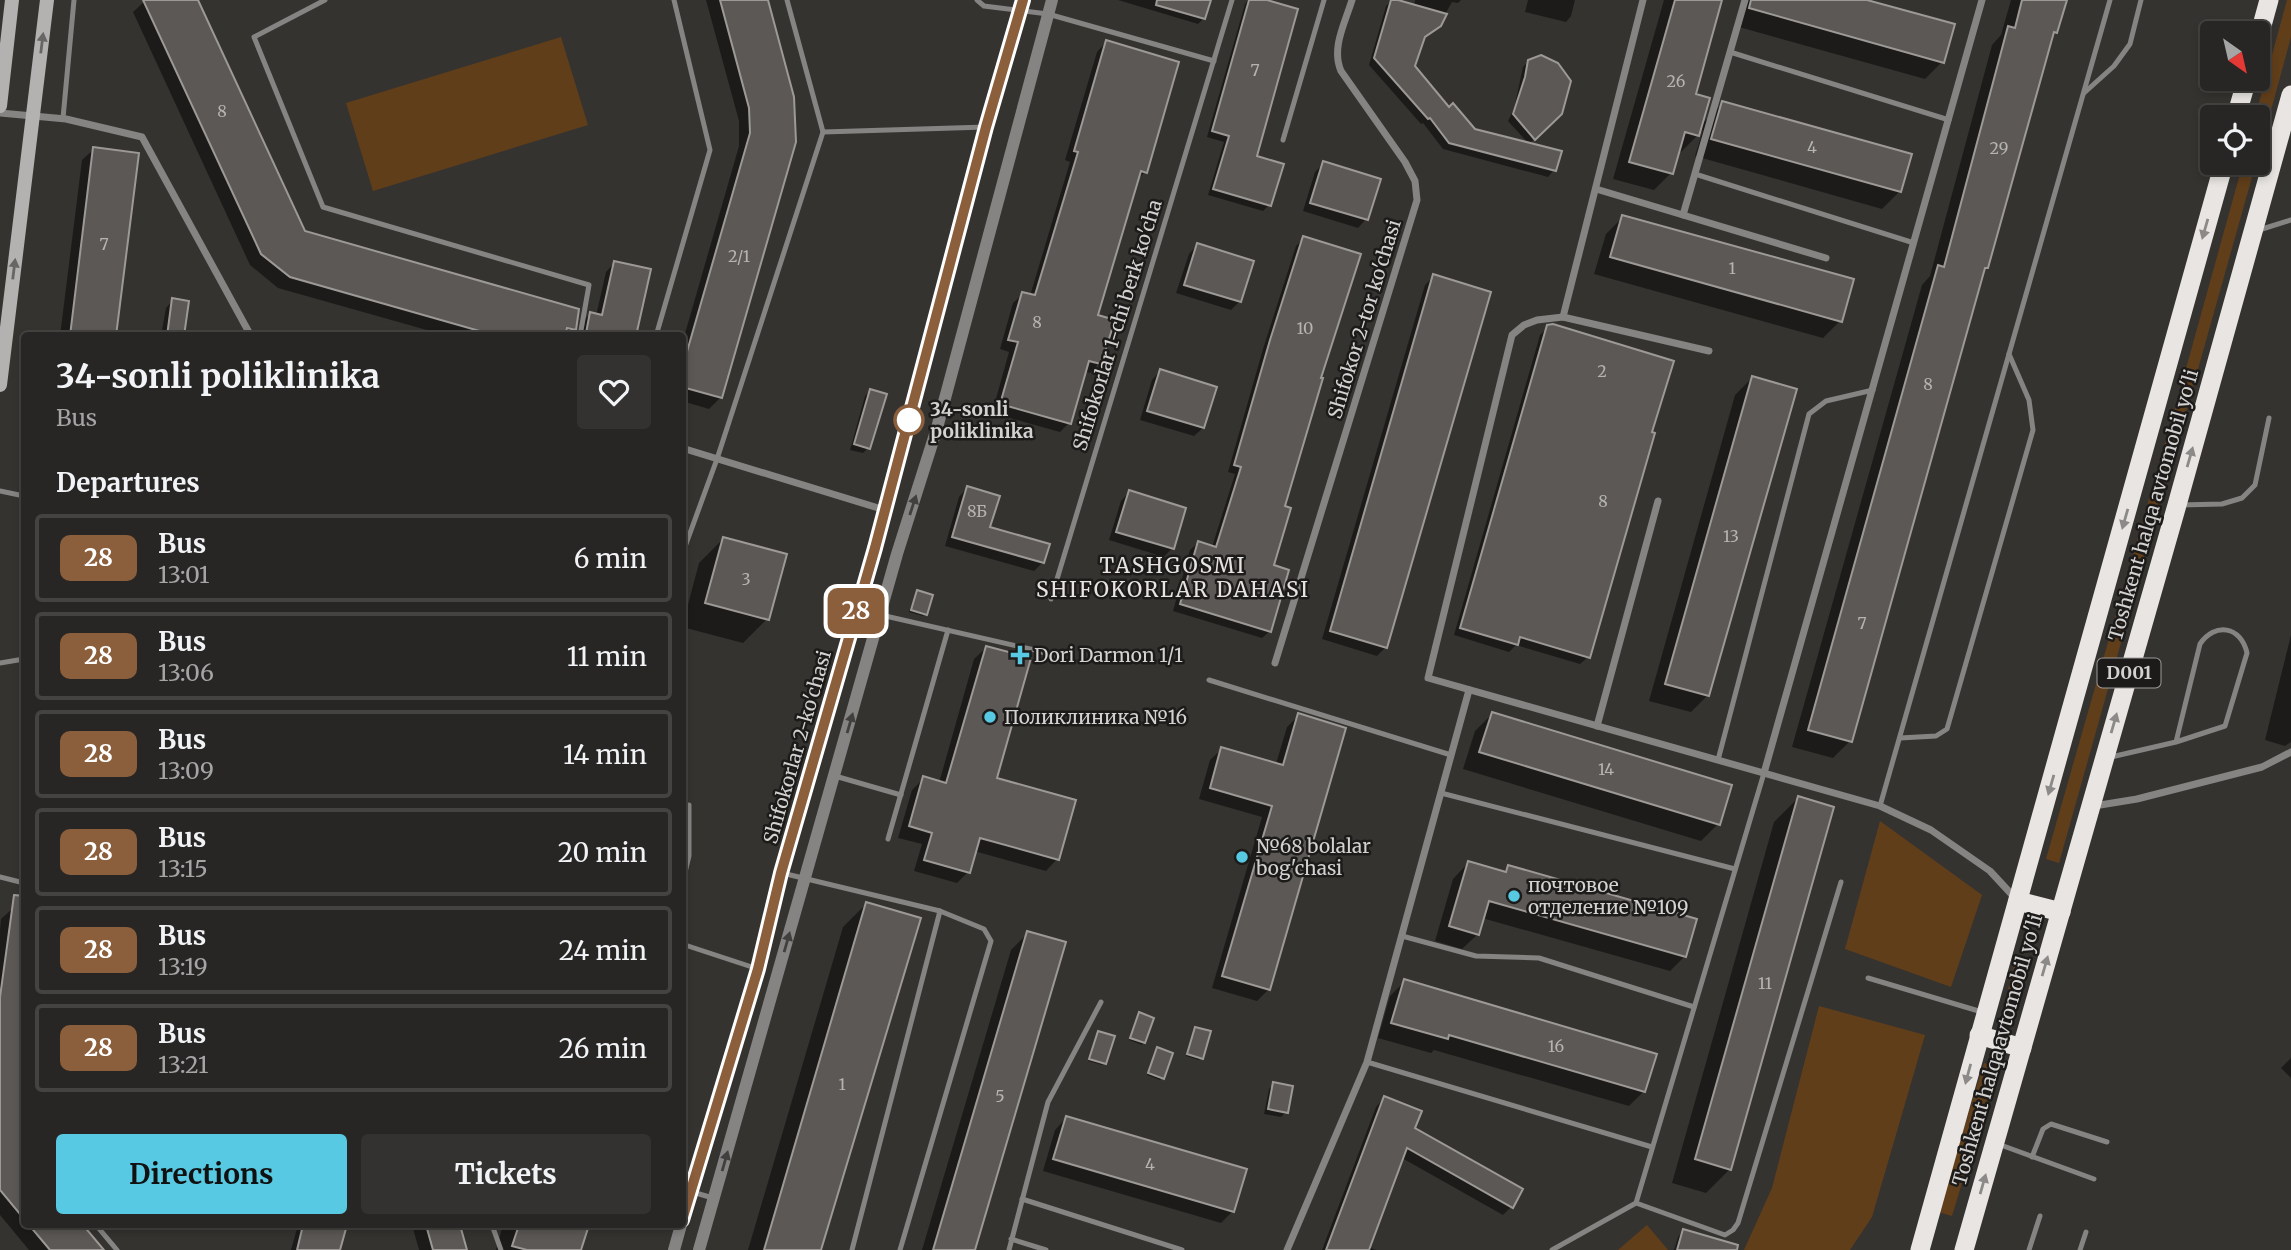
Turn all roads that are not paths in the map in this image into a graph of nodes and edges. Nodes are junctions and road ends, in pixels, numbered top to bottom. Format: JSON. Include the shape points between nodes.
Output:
{"nodes":[{"id":1,"x":12,"y":0,"type":"edge"},
{"id":2,"x":47,"y":0,"type":"edge"},
{"id":3,"x":74,"y":0,"type":"edge"},
{"id":4,"x":325,"y":0,"type":"edge"},
{"id":5,"x":674,"y":0,"type":"edge"},
{"id":6,"x":787,"y":0,"type":"edge"},
{"id":7,"x":977,"y":0,"type":"edge"},
{"id":8,"x":1052,"y":0,"type":"edge"},
{"id":9,"x":1232,"y":0,"type":"edge"},
{"id":10,"x":1324,"y":0,"type":"edge"},
{"id":11,"x":1352,"y":0,"type":"edge"},
{"id":12,"x":1643,"y":0,"type":"edge"},
{"id":13,"x":1745,"y":0,"type":"edge"},
{"id":14,"x":1982,"y":0,"type":"edge"},
{"id":15,"x":2110,"y":0,"type":"edge"},
{"id":16,"x":2141,"y":0,"type":"edge"},
{"id":17,"x":2269,"y":0,"type":"edge"},
{"id":18,"x":1022,"y":6,"type":"edge"},
{"id":19,"x":1048,"y":14,"type":"junction"},
{"id":20,"x":2263,"y":21,"type":"edge"},
{"id":21,"x":1730,"y":52,"type":"junction"},
{"id":22,"x":1214,"y":61,"type":"junction"},
{"id":23,"x":2083,"y":94,"type":"junction"},
{"id":24,"x":2291,"y":95,"type":"edge"},
{"id":25,"x":0,"y":106,"type":"edge"},
{"id":26,"x":0,"y":113,"type":"edge"},
{"id":27,"x":33,"y":116,"type":"junction"},
{"id":28,"x":63,"y":118,"type":"junction"},
{"id":29,"x":1949,"y":120,"type":"junction"},
{"id":30,"x":986,"y":127,"type":"junction"},
{"id":31,"x":823,"y":132,"type":"junction"},
{"id":32,"x":1283,"y":140,"type":"dead end"},
{"id":33,"x":1695,"y":174,"type":"junction"},
{"id":34,"x":2221,"y":175,"type":"edge"},
{"id":35,"x":1596,"y":189,"type":"junction"},
{"id":36,"x":1683,"y":215,"type":"junction"},
{"id":37,"x":2291,"y":220,"type":"edge"},
{"id":38,"x":2253,"y":232,"type":"junction"},
{"id":39,"x":1914,"y":243,"type":"junction"},
{"id":40,"x":1826,"y":258,"type":"dead end"},
{"id":41,"x":1563,"y":317,"type":"junction"},
{"id":42,"x":249,"y":332,"type":"edge"},
{"id":43,"x":581,"y":332,"type":"edge"},
{"id":44,"x":657,"y":332,"type":"edge"},
{"id":45,"x":1709,"y":351,"type":"dead end"},
{"id":46,"x":2009,"y":354,"type":"junction"},
{"id":47,"x":0,"y":385,"type":"edge"},
{"id":48,"x":1872,"y":390,"type":"junction"},
{"id":49,"x":2269,"y":418,"type":"dead end"},
{"id":50,"x":686,"y":449,"type":"edge"},
{"id":51,"x":717,"y":459,"type":"junction"},
{"id":52,"x":0,"y":491,"type":"edge"},
{"id":53,"x":21,"y":495,"type":"edge"},
{"id":54,"x":1658,"y":501,"type":"dead end"},
{"id":55,"x":2177,"y":505,"type":"junction"},
{"id":56,"x":885,"y":510,"type":"junction"},
{"id":57,"x":686,"y":544,"type":"edge"},
{"id":58,"x":1051,"y":599,"type":"dead end"},
{"id":59,"x":881,"y":615,"type":"junction"},
{"id":60,"x":948,"y":630,"type":"junction"},
{"id":61,"x":1057,"y":658,"type":"dead end"},
{"id":62,"x":21,"y":660,"type":"edge"},
{"id":63,"x":0,"y":663,"type":"edge"},
{"id":64,"x":1275,"y":663,"type":"dead end"},
{"id":65,"x":1209,"y":680,"type":"dead end"},
{"id":66,"x":1469,"y":690,"type":"junction"},
{"id":67,"x":1597,"y":726,"type":"junction"},
{"id":68,"x":1900,"y":738,"type":"junction"},
{"id":69,"x":2176,"y":742,"type":"junction"},
{"id":70,"x":2291,"y":751,"type":"edge"},
{"id":71,"x":1451,"y":755,"type":"junction"},
{"id":72,"x":2104,"y":759,"type":"junction"},
{"id":73,"x":1718,"y":760,"type":"junction"},
{"id":74,"x":1764,"y":773,"type":"junction"},
{"id":75,"x":835,"y":776,"type":"junction"},
{"id":76,"x":1441,"y":793,"type":"junction"},
{"id":77,"x":901,"y":795,"type":"junction"},
{"id":78,"x":689,"y":805,"type":"dead end"},
{"id":79,"x":1880,"y":806,"type":"junction"},
{"id":80,"x":2091,"y":806,"type":"junction"},
{"id":81,"x":888,"y":839,"type":"dead end"},
{"id":82,"x":686,"y":868,"type":"edge"},
{"id":83,"x":1735,"y":869,"type":"junction"},
{"id":84,"x":781,"y":873,"type":"junction"},
{"id":85,"x":0,"y":877,"type":"edge"},
{"id":86,"x":805,"y":879,"type":"junction"},
{"id":87,"x":21,"y":882,"type":"edge"},
{"id":88,"x":1841,"y":882,"type":"dead end"},
{"id":89,"x":2018,"y":901,"type":"junction"},
{"id":90,"x":940,"y":911,"type":"junction"},
{"id":91,"x":2060,"y":912,"type":"junction"},
{"id":92,"x":1402,"y":936,"type":"junction"},
{"id":93,"x":686,"y":945,"type":"edge"},
{"id":94,"x":758,"y":969,"type":"junction"},
{"id":95,"x":1868,"y":978,"type":"dead end"},
{"id":96,"x":1101,"y":1002,"type":"dead end"},
{"id":97,"x":1694,"y":1007,"type":"junction"},
{"id":98,"x":1986,"y":1013,"type":"junction"},
{"id":99,"x":1979,"y":1035,"type":"junction"},
{"id":100,"x":2022,"y":1048,"type":"junction"},
{"id":101,"x":1367,"y":1062,"type":"junction"},
{"id":102,"x":2107,"y":1142,"type":"dead end"},
{"id":103,"x":1995,"y":1143,"type":"junction"},
{"id":104,"x":1652,"y":1147,"type":"junction"},
{"id":105,"x":2032,"y":1157,"type":"junction"},
{"id":106,"x":2094,"y":1179,"type":"dead end"},
{"id":107,"x":687,"y":1191,"type":"edge"},
{"id":108,"x":714,"y":1198,"type":"junction"},
{"id":109,"x":1022,"y":1199,"type":"junction"},
{"id":110,"x":1636,"y":1203,"type":"junction"},
{"id":111,"x":2040,"y":1216,"type":"dead end"},
{"id":112,"x":99,"y":1228,"type":"edge"},
{"id":113,"x":493,"y":1228,"type":"edge"},
{"id":114,"x":681,"y":1228,"type":"edge"},
{"id":115,"x":2087,"y":1232,"type":"dead end"},
{"id":116,"x":1011,"y":1239,"type":"junction"},
{"id":117,"x":1562,"y":1247,"type":"edge"},
{"id":118,"x":117,"y":1250,"type":"edge"},
{"id":119,"x":500,"y":1250,"type":"edge"},
{"id":120,"x":674,"y":1250,"type":"edge"},
{"id":121,"x":699,"y":1250,"type":"edge"},
{"id":122,"x":852,"y":1250,"type":"edge"},
{"id":123,"x":900,"y":1250,"type":"edge"},
{"id":124,"x":1009,"y":1250,"type":"edge"},
{"id":125,"x":1046,"y":1250,"type":"edge"},
{"id":126,"x":1182,"y":1250,"type":"edge"},
{"id":127,"x":1287,"y":1250,"type":"edge"},
{"id":128,"x":1552,"y":1250,"type":"edge"},
{"id":129,"x":1920,"y":1250,"type":"edge"},
{"id":130,"x":1964,"y":1250,"type":"edge"},
{"id":131,"x":2029,"y":1250,"type":"edge"},
{"id":132,"x":2080,"y":1250,"type":"edge"}],
"edges":[{"from":1,"to":25,"type":"main road"},
{"from":27,"to":2,"type":"main road","one_way":true},
{"from":3,"to":28,"type":"lane"},
{"from":4,"to":43,"type":"lane","via":[[254,37],[323,207],[589,285]]},
{"from":5,"to":44,"type":"lane","via":[[710,150]]},
{"from":6,"to":31,"type":"lane"},
{"from":7,"to":18,"type":"lane","via":[[984,6]]},
{"from":8,"to":19,"type":"street"},
{"from":9,"to":22,"type":"lane","name":"Shifokorlar 1-chi berk ko'cha"},
{"from":10,"to":32,"type":"lane"},
{"from":11,"to":64,"type":"street","name":"Shifokor 2-tor ko'chasi","via":[[1336,59],[1416,181],[1417,200]]},
{"from":12,"to":35,"type":"street"},
{"from":13,"to":21,"type":"street"},
{"from":14,"to":29,"type":"street"},
{"from":15,"to":23,"type":"lane"},
{"from":16,"to":23,"type":"lane","via":[[2130,44]]},
{"from":17,"to":20,"type":"highway"},
{"from":18,"to":19,"type":"lane"},
{"from":18,"to":30,"type":"street","name":"Shifokorlar 2-ko'chasi"},
{"from":19,"to":22,"type":"lane"},
{"from":59,"to":19,"type":"street","one_way":true,"via":[[937,428]]},
{"from":21,"to":29,"type":"lane"},
{"from":21,"to":33,"type":"street"},
{"from":22,"to":58,"type":"lane","name":"Shifokorlar 1-chi berk ko'cha"},
{"from":23,"to":46,"type":"lane"},
{"from":24,"to":38,"type":"highway","name":"Toshkent halqa avtomobil yo'li","number":"D001"},
{"from":26,"to":27,"type":"street"},
{"from":27,"to":28,"type":"street"},
{"from":47,"to":27,"type":"main road","one_way":true},
{"from":28,"to":42,"type":"street","via":[[142,137]]},
{"from":29,"to":39,"type":"street"},
{"from":30,"to":31,"type":"lane"},
{"from":30,"to":56,"type":"street","name":"Shifokorlar 2-ko'chasi"},
{"from":31,"to":51,"type":"lane"},
{"from":33,"to":36,"type":"street"},
{"from":33,"to":39,"type":"lane"},
{"from":34,"to":89,"type":"highway","name":"Toshkent halqa avtomobil yo'li","number":"D001","one_way":true},
{"from":35,"to":36,"type":"street"},
{"from":35,"to":41,"type":"street"},
{"from":36,"to":40,"type":"street"},
{"from":37,"to":38,"type":"lane"},
{"from":55,"to":38,"type":"highway","name":"Toshkent halqa avtomobil yo'li","number":"D001","one_way":true},
{"from":39,"to":48,"type":"street"},
{"from":41,"to":45,"type":"street"},
{"from":41,"to":66,"type":"street","via":[[1537,320],[1512,335],[1428,678]]},
{"from":46,"to":68,"type":"lane"},
{"from":46,"to":68,"type":"lane","via":[[2029,400],[2034,430],[1947,729],[1936,736]]},
{"from":48,"to":73,"type":"lane","via":[[1826,401],[1809,414]]},
{"from":48,"to":74,"type":"street"},
{"from":49,"to":55,"type":"lane","via":[[2255,485],[2242,498],[2222,504]]},
{"from":50,"to":51,"type":"street"},
{"from":51,"to":56,"type":"street"},
{"from":51,"to":57,"type":"lane"},
{"from":52,"to":53,"type":"lane"},
{"from":54,"to":67,"type":"street"},
{"from":72,"to":55,"type":"highway","name":"Toshkent halqa avtomobil yo'li","number":"D001","one_way":true},
{"from":56,"to":84,"type":"street","name":"Shifokorlar 2-ko'chasi"},
{"from":59,"to":60,"type":"lane"},
{"from":75,"to":59,"type":"street","one_way":true},
{"from":60,"to":61,"type":"lane"},
{"from":60,"to":77,"type":"lane"},
{"from":62,"to":63,"type":"lane"},
{"from":65,"to":71,"type":"lane"},
{"from":66,"to":67,"type":"street"},
{"from":66,"to":71,"type":"street"},
{"from":67,"to":73,"type":"street"},
{"from":68,"to":79,"type":"lane"},
{"from":69,"to":69,"type":"lane","via":[[2200,644],[2214,631],[2236,634],[2247,653],[2225,726]]},
{"from":69,"to":72,"type":"lane"},
{"from":70,"to":80,"type":"street","via":[[2262,767]]},
{"from":71,"to":76,"type":"street"},
{"from":72,"to":80,"type":"highway","name":"Toshkent halqa avtomobil yo'li","number":"D001"},
{"from":73,"to":74,"type":"street"},
{"from":74,"to":79,"type":"street"},
{"from":74,"to":83,"type":"lane"},
{"from":75,"to":77,"type":"lane"},
{"from":75,"to":86,"type":"street"},
{"from":76,"to":83,"type":"lane"},
{"from":76,"to":92,"type":"street"},
{"from":77,"to":81,"type":"lane"},
{"from":78,"to":82,"type":"lane"},
{"from":79,"to":89,"type":"street","via":[[1931,830],[1990,872]]},
{"from":80,"to":91,"type":"highway","name":"Toshkent halqa avtomobil yo'li","number":"D001"},
{"from":83,"to":97,"type":"lane"},
{"from":84,"to":86,"type":"lane"},
{"from":84,"to":94,"type":"street","name":"Shifokorlar 2-ko'chasi"},
{"from":85,"to":87,"type":"lane"},
{"from":86,"to":90,"type":"lane"},
{"from":108,"to":86,"type":"street","one_way":true},
{"from":88,"to":110,"type":"lane","via":[[1738,1223],[1725,1235]]},
{"from":89,"to":91,"type":"highway"},
{"from":89,"to":98,"type":"highway","name":"Toshkent halqa avtomobil yo'li","number":"D001"},
{"from":90,"to":122,"type":"lane"},
{"from":90,"to":123,"type":"lane","via":[[985,929],[991,941]]},
{"from":100,"to":91,"type":"highway","name":"Toshkent halqa avtomobil yo'li","number":"D001","one_way":true},
{"from":92,"to":97,"type":"lane","via":[[1476,957],[1539,958]]},
{"from":92,"to":101,"type":"street"},
{"from":93,"to":94,"type":"lane"},
{"from":94,"to":107,"type":"street","name":"Shifokorlar 2-ko'chasi"},
{"from":95,"to":98,"type":"lane"},
{"from":96,"to":109,"type":"lane","via":[[1048,1102]]},
{"from":97,"to":104,"type":"lane"},
{"from":98,"to":99,"type":"highway","name":"Toshkent halqa avtomobil yo'li","number":"D001"},
{"from":99,"to":100,"type":"highway"},
{"from":99,"to":129,"type":"highway","name":"Toshkent halqa avtomobil yo'li","number":"D001","one_way":true},
{"from":100,"to":103,"type":"highway","name":"Toshkent halqa avtomobil yo'li","number":"D001"},
{"from":101,"to":104,"type":"lane"},
{"from":101,"to":127,"type":"street"},
{"from":102,"to":105,"type":"lane","via":[[2051,1124],[2043,1129]]},
{"from":103,"to":105,"type":"lane"},
{"from":130,"to":103,"type":"highway","name":"Toshkent halqa avtomobil yo'li","number":"D001","one_way":true},
{"from":104,"to":110,"type":"lane"},
{"from":105,"to":106,"type":"lane"},
{"from":107,"to":108,"type":"lane"},
{"from":108,"to":121,"type":"street"},
{"from":109,"to":116,"type":"lane"},
{"from":109,"to":126,"type":"lane"},
{"from":110,"to":117,"type":"lane"},
{"from":111,"to":131,"type":"lane"},
{"from":112,"to":118,"type":"lane"},
{"from":113,"to":119,"type":"lane"},
{"from":114,"to":120,"type":"street","name":"Shifokorlar 2-ko'chasi"},
{"from":115,"to":132,"type":"lane"},
{"from":116,"to":124,"type":"lane"},
{"from":116,"to":125,"type":"lane"},
{"from":117,"to":128,"type":"lane"}]}
